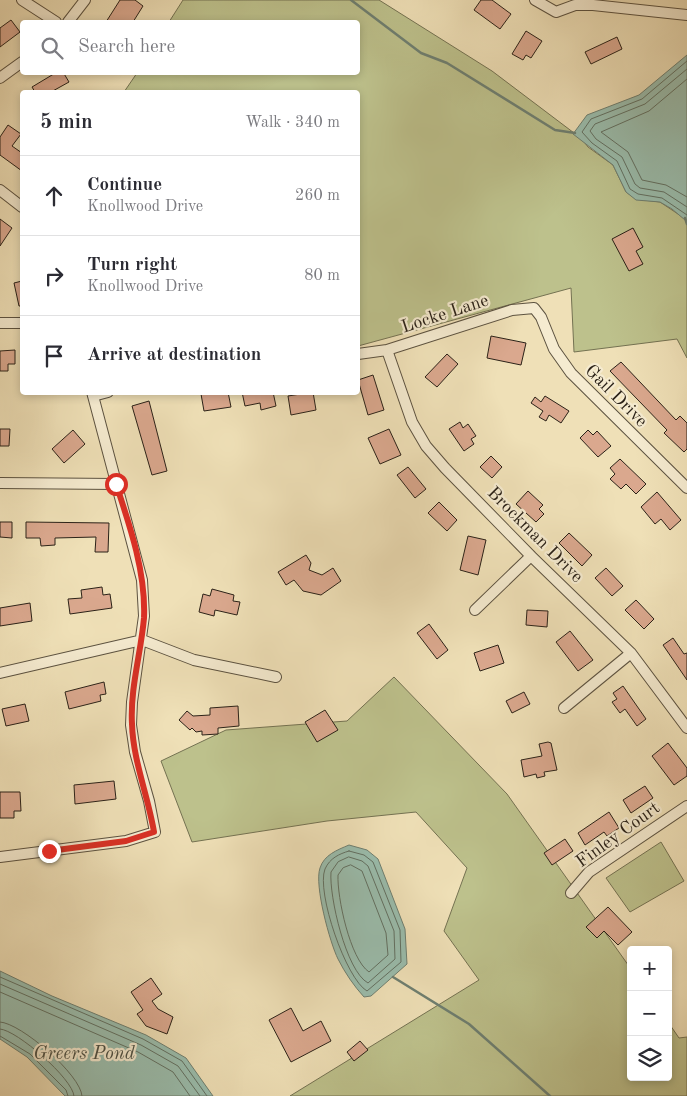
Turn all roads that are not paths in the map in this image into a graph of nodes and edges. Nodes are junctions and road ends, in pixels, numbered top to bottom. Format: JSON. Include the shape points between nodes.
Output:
{"nodes":[{"id":1,"x":22,"y":0,"type":"edge"},
{"id":2,"x":85,"y":0,"type":"edge"},
{"id":3,"x":535,"y":0,"type":"edge"},
{"id":4,"x":687,"y":15,"type":"edge"},
{"id":5,"x":53,"y":20,"type":"edge"},
{"id":6,"x":70,"y":20,"type":"edge"},
{"id":7,"x":20,"y":63,"type":"edge"},
{"id":8,"x":0,"y":78,"type":"edge"},
{"id":9,"x":0,"y":190,"type":"edge"},
{"id":10,"x":20,"y":205,"type":"edge"},
{"id":11,"x":540,"y":314,"type":"joint"},
{"id":12,"x":0,"y":323,"type":"edge"},
{"id":13,"x":20,"y":323,"type":"edge"},
{"id":14,"x":387,"y":350,"type":"junction"},
{"id":15,"x":360,"y":354,"type":"edge"},
{"id":16,"x":92,"y":395,"type":"edge"},
{"id":17,"x":0,"y":483,"type":"edge"},
{"id":18,"x":116,"y":484,"type":"junction"},
{"id":19,"x":687,"y":488,"type":"edge"},
{"id":20,"x":531,"y":556,"type":"junction"},
{"id":21,"x":476,"y":610,"type":"dead end"},
{"id":22,"x":142,"y":640,"type":"junction"},
{"id":23,"x":631,"y":653,"type":"junction"},
{"id":24,"x":0,"y":673,"type":"edge"},
{"id":25,"x":276,"y":677,"type":"dead end"},
{"id":26,"x":564,"y":708,"type":"dead end"},
{"id":27,"x":687,"y":728,"type":"edge"},
{"id":28,"x":687,"y":806,"type":"edge"},
{"id":29,"x":0,"y":857,"type":"edge"},
{"id":30,"x":571,"y":893,"type":"dead end"}],
"edges":[{"from":1,"to":5,"type":"street"},
{"from":2,"to":6,"type":"street"},
{"from":3,"to":4,"type":"street","via":[[556,12],[584,5]]},
{"from":7,"to":8,"type":"street"},
{"from":9,"to":10,"type":"street"},
{"from":11,"to":14,"type":"street","name":"Locke Lane","via":[[534,308],[522,308]]},
{"from":11,"to":19,"type":"street","name":"Gail Drive","via":[[554,350],[571,373]]},
{"from":12,"to":13,"type":"street"},
{"from":14,"to":15,"type":"street","name":"Locke Lane"},
{"from":14,"to":20,"type":"street","name":"Brockman Drive","via":[[412,422],[426,446]]},
{"from":16,"to":18,"type":"street"},
{"from":17,"to":18,"type":"street"},
{"from":18,"to":22,"type":"street","via":[[142,580]]},
{"from":20,"to":21,"type":"street"},
{"from":20,"to":23,"type":"street","name":"Brockman Drive"},
{"from":22,"to":24,"type":"street"},
{"from":22,"to":25,"type":"street","via":[[194,660]]},
{"from":22,"to":29,"type":"street","via":[[132,725],[154,832],[126,841]]},
{"from":23,"to":26,"type":"street"},
{"from":23,"to":27,"type":"street","name":"Brockman Drive"},
{"from":28,"to":30,"type":"street","name":"Finley Court","via":[[589,872]]}]}
